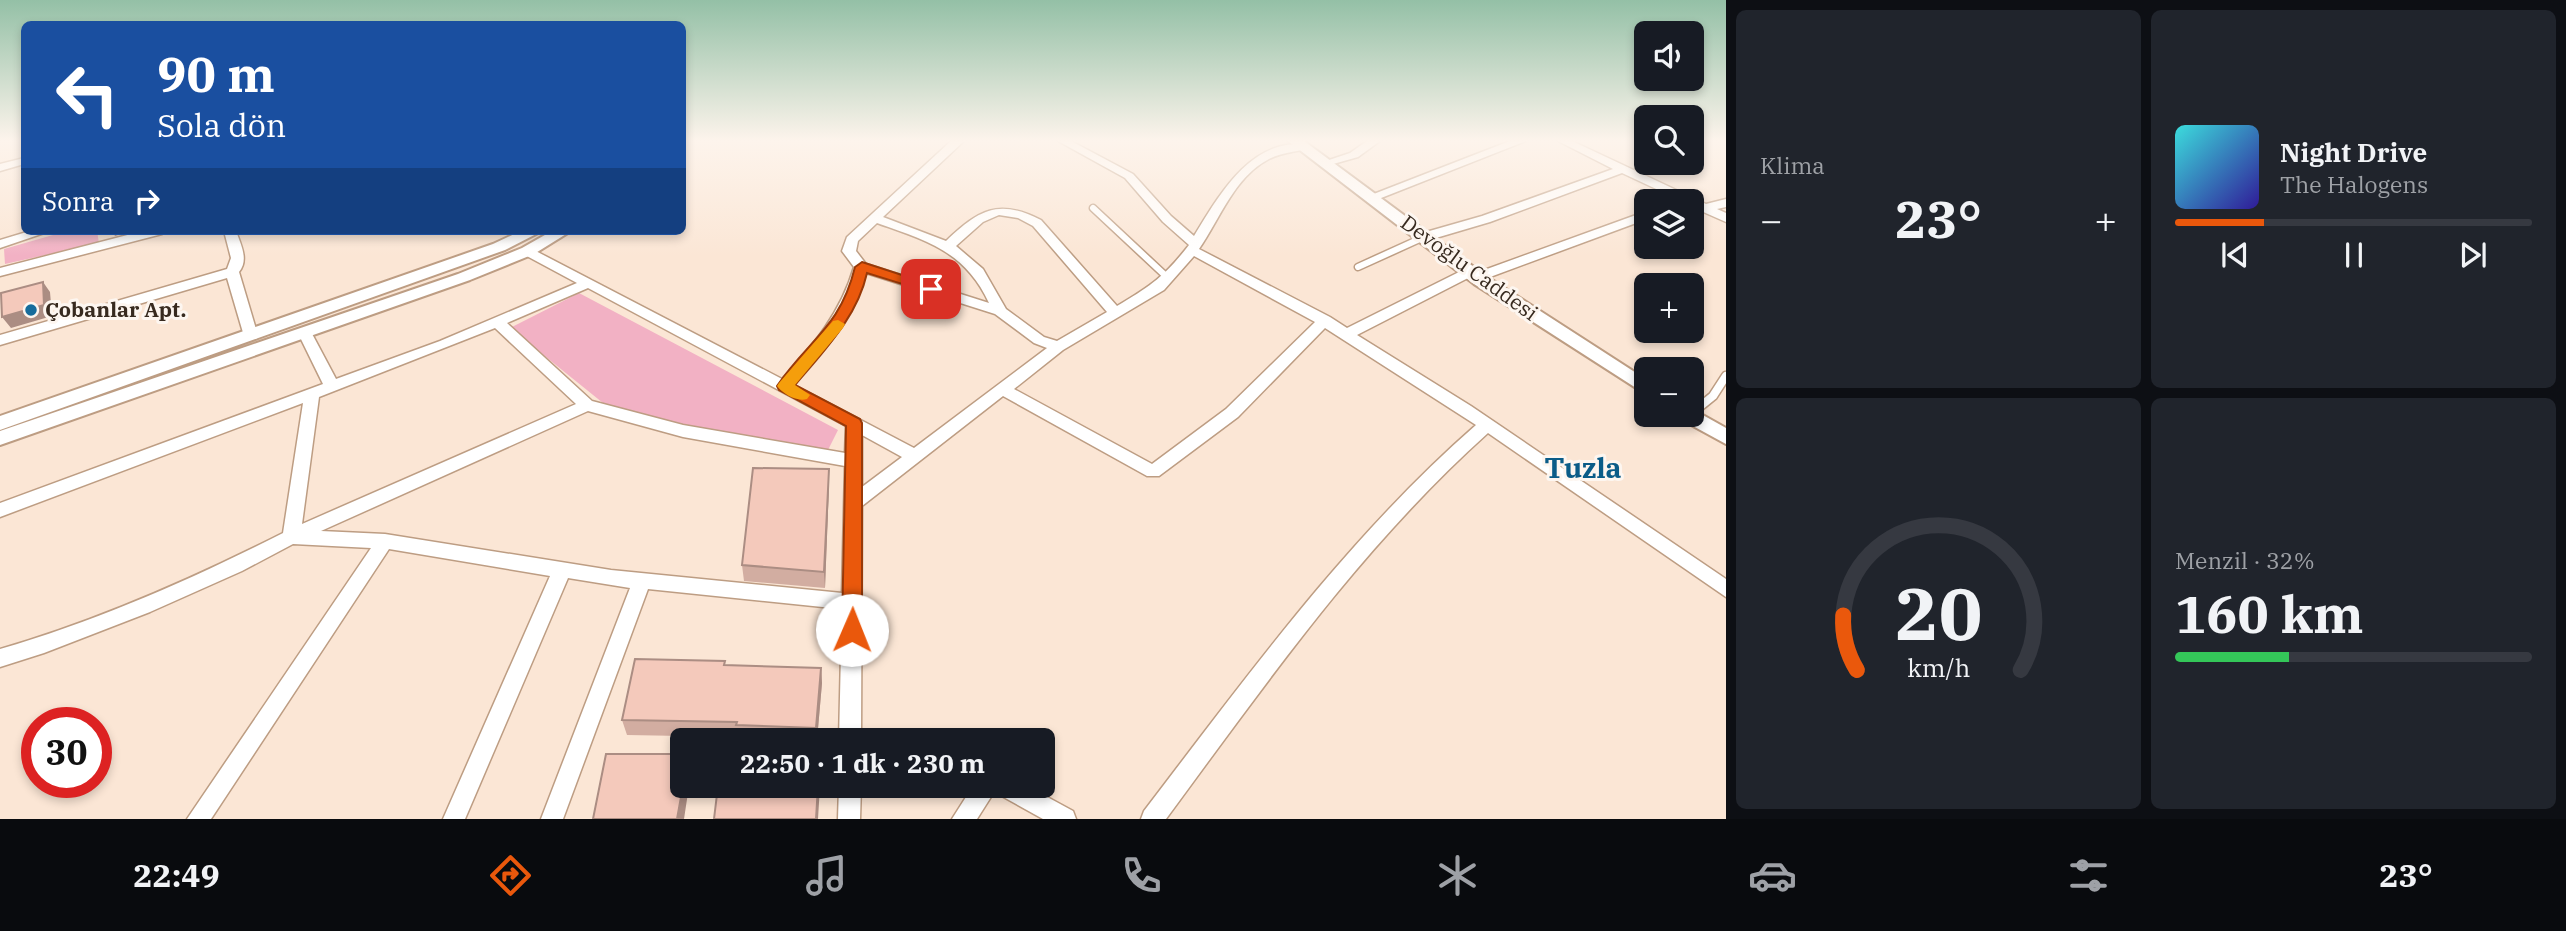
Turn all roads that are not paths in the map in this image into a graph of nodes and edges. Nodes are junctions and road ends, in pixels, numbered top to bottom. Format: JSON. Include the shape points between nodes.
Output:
{"nodes":[{"id":1,"x":914,"y":179,"type":"edge"},
{"id":2,"x":1132,"y":179,"type":"edge"},
{"id":3,"x":1239,"y":179,"type":"edge"},
{"id":4,"x":1348,"y":179,"type":"edge"},
{"id":5,"x":1419,"y":179,"type":"edge"},
{"id":6,"x":1595,"y":179,"type":"edge"},
{"id":7,"x":1644,"y":179,"type":"edge"},
{"id":8,"x":1664,"y":189,"type":"edge"},
{"id":9,"x":1372,"y":197,"type":"junction"},
{"id":10,"x":1726,"y":202,"type":"edge"},
{"id":11,"x":1093,"y":208,"type":"dead end"},
{"id":12,"x":1705,"y":208,"type":"joint"},
{"id":13,"x":874,"y":218,"type":"junction"},
{"id":14,"x":1726,"y":218,"type":"edge"},
{"id":15,"x":1634,"y":219,"type":"edge"},
{"id":16,"x":30,"y":235,"type":"edge"},
{"id":17,"x":143,"y":235,"type":"edge"},
{"id":18,"x":231,"y":235,"type":"edge"},
{"id":19,"x":525,"y":235,"type":"edge"},
{"id":20,"x":556,"y":235,"type":"edge"},
{"id":21,"x":1424,"y":237,"type":"junction"},
{"id":22,"x":0,"y":244,"type":"edge"},
{"id":23,"x":948,"y":247,"type":"junction"},
{"id":24,"x":1194,"y":247,"type":"junction"},
{"id":25,"x":528,"y":251,"type":"junction"},
{"id":26,"x":862,"y":267,"type":"junction"},
{"id":27,"x":1358,"y":267,"type":"dead end"},
{"id":28,"x":0,"y":272,"type":"edge"},
{"id":29,"x":232,"y":272,"type":"junction"},
{"id":30,"x":1474,"y":274,"type":"junction"},
{"id":31,"x":1168,"y":278,"type":"junction"},
{"id":32,"x":589,"y":283,"type":"junction"},
{"id":33,"x":1000,"y":311,"type":"junction"},
{"id":34,"x":1116,"y":313,"type":"junction"},
{"id":35,"x":1325,"y":320,"type":"junction"},
{"id":36,"x":497,"y":322,"type":"junction"},
{"id":37,"x":305,"y":333,"type":"junction"},
{"id":38,"x":1347,"y":334,"type":"junction"},
{"id":39,"x":251,"y":336,"type":"junction"},
{"id":40,"x":0,"y":340,"type":"edge"},
{"id":41,"x":1058,"y":347,"type":"junction"},
{"id":42,"x":1726,"y":376,"type":"edge"},
{"id":43,"x":1634,"y":380,"type":"edge"},
{"id":44,"x":785,"y":386,"type":"junction"},
{"id":45,"x":332,"y":387,"type":"junction"},
{"id":46,"x":1004,"y":390,"type":"junction"},
{"id":47,"x":312,"y":394,"type":"junction"},
{"id":48,"x":1704,"y":403,"type":"edge"},
{"id":49,"x":587,"y":405,"type":"junction"},
{"id":50,"x":0,"y":423,"type":"edge"},
{"id":51,"x":854,"y":423,"type":"junction"},
{"id":52,"x":1704,"y":423,"type":"edge"},
{"id":53,"x":1486,"y":425,"type":"junction"},
{"id":54,"x":1726,"y":437,"type":"edge"},
{"id":55,"x":0,"y":438,"type":"edge"},
{"id":56,"x":915,"y":456,"type":"junction"},
{"id":57,"x":854,"y":461,"type":"junction"},
{"id":58,"x":853,"y":503,"type":"junction"},
{"id":59,"x":0,"y":510,"type":"edge"},
{"id":60,"x":291,"y":537,"type":"junction"},
{"id":61,"x":385,"y":541,"type":"junction"},
{"id":62,"x":562,"y":570,"type":"junction"},
{"id":63,"x":642,"y":581,"type":"junction"},
{"id":64,"x":1726,"y":589,"type":"edge"},
{"id":65,"x":852,"y":602,"type":"junction"},
{"id":66,"x":0,"y":658,"type":"edge"},
{"id":67,"x":850,"y":728,"type":"edge"},
{"id":68,"x":850,"y":798,"type":"edge"},
{"id":69,"x":978,"y":798,"type":"edge"},
{"id":70,"x":1027,"y":798,"type":"edge"},
{"id":71,"x":198,"y":819,"type":"edge"},
{"id":72,"x":454,"y":819,"type":"edge"},
{"id":73,"x":552,"y":819,"type":"edge"},
{"id":74,"x":849,"y":819,"type":"edge"},
{"id":75,"x":963,"y":819,"type":"edge"},
{"id":76,"x":1065,"y":819,"type":"edge"},
{"id":77,"x":1152,"y":819,"type":"edge"}],
"edges":[{"from":1,"to":13,"type":"street"},
{"from":2,"to":24,"type":"street"},
{"from":3,"to":24,"type":"street"},
{"from":4,"to":9,"type":"street","name":"Devoğlu Caddesi"},
{"from":5,"to":9,"type":"street"},
{"from":6,"to":21,"type":"street"},
{"from":7,"to":8,"type":"street"},
{"from":9,"to":21,"type":"street","name":"Devoğlu Caddesi"},
{"from":10,"to":12,"type":"street"},
{"from":11,"to":31,"type":"lane"},
{"from":12,"to":14,"type":"street"},
{"from":13,"to":23,"type":"street"},
{"from":13,"to":26,"type":"street","via":[[852,240],[849,251]]},
{"from":15,"to":30,"type":"street"},
{"from":16,"to":22,"type":"street"},
{"from":17,"to":28,"type":"street"},
{"from":18,"to":29,"type":"street","via":[[238,258]]},
{"from":19,"to":39,"type":"street"},
{"from":20,"to":25,"type":"street"},
{"from":21,"to":27,"type":"lane"},
{"from":21,"to":30,"type":"street","name":"Devoğlu Caddesi"},
{"from":23,"to":33,"type":"street","via":[[974,264]]},
{"from":23,"to":34,"type":"street","via":[[995,210],[1022,214],[1044,231]]},
{"from":24,"to":31,"type":"street"},
{"from":24,"to":35,"type":"street"},
{"from":25,"to":32,"type":"street"},
{"from":25,"to":37,"type":"street"},
{"from":26,"to":33,"type":"street"},
{"from":26,"to":44,"type":"street","via":[[856,292],[836,327]]},
{"from":29,"to":39,"type":"street"},
{"from":29,"to":40,"type":"street"},
{"from":30,"to":38,"type":"street"},
{"from":30,"to":43,"type":"street","name":"Devoğlu Caddesi"},
{"from":31,"to":34,"type":"street"},
{"from":32,"to":36,"type":"street"},
{"from":32,"to":44,"type":"street"},
{"from":33,"to":41,"type":"street","via":[[1039,340]]},
{"from":34,"to":41,"type":"street"},
{"from":35,"to":38,"type":"street"},
{"from":35,"to":46,"type":"street","via":[[1232,413],[1153,472]]},
{"from":36,"to":45,"type":"street"},
{"from":36,"to":49,"type":"street"},
{"from":37,"to":45,"type":"street"},
{"from":37,"to":55,"type":"street"},
{"from":38,"to":53,"type":"street"},
{"from":39,"to":50,"type":"street"},
{"from":41,"to":46,"type":"street"},
{"from":42,"to":48,"type":"lane"},
{"from":44,"to":51,"type":"street"},
{"from":45,"to":47,"type":"street"},
{"from":46,"to":56,"type":"street"},
{"from":47,"to":59,"type":"street"},
{"from":47,"to":60,"type":"street"},
{"from":49,"to":57,"type":"street","via":[[683,431]]},
{"from":49,"to":60,"type":"street"},
{"from":51,"to":56,"type":"street"},
{"from":51,"to":57,"type":"street"},
{"from":52,"to":54,"type":"street"},
{"from":53,"to":64,"type":"street"},
{"from":53,"to":77,"type":"street","via":[[1384,523],[1270,658]]},
{"from":56,"to":58,"type":"street"},
{"from":57,"to":58,"type":"street"},
{"from":58,"to":65,"type":"street"},
{"from":60,"to":61,"type":"street"},
{"from":60,"to":66,"type":"street","via":[[142,606]]},
{"from":61,"to":62,"type":"street"},
{"from":61,"to":71,"type":"street"},
{"from":62,"to":63,"type":"street"},
{"from":62,"to":72,"type":"street"},
{"from":63,"to":65,"type":"street"},
{"from":63,"to":73,"type":"street"},
{"from":65,"to":67,"type":"street"},
{"from":68,"to":74,"type":"street"},
{"from":69,"to":75,"type":"street"},
{"from":70,"to":76,"type":"street"}]}
